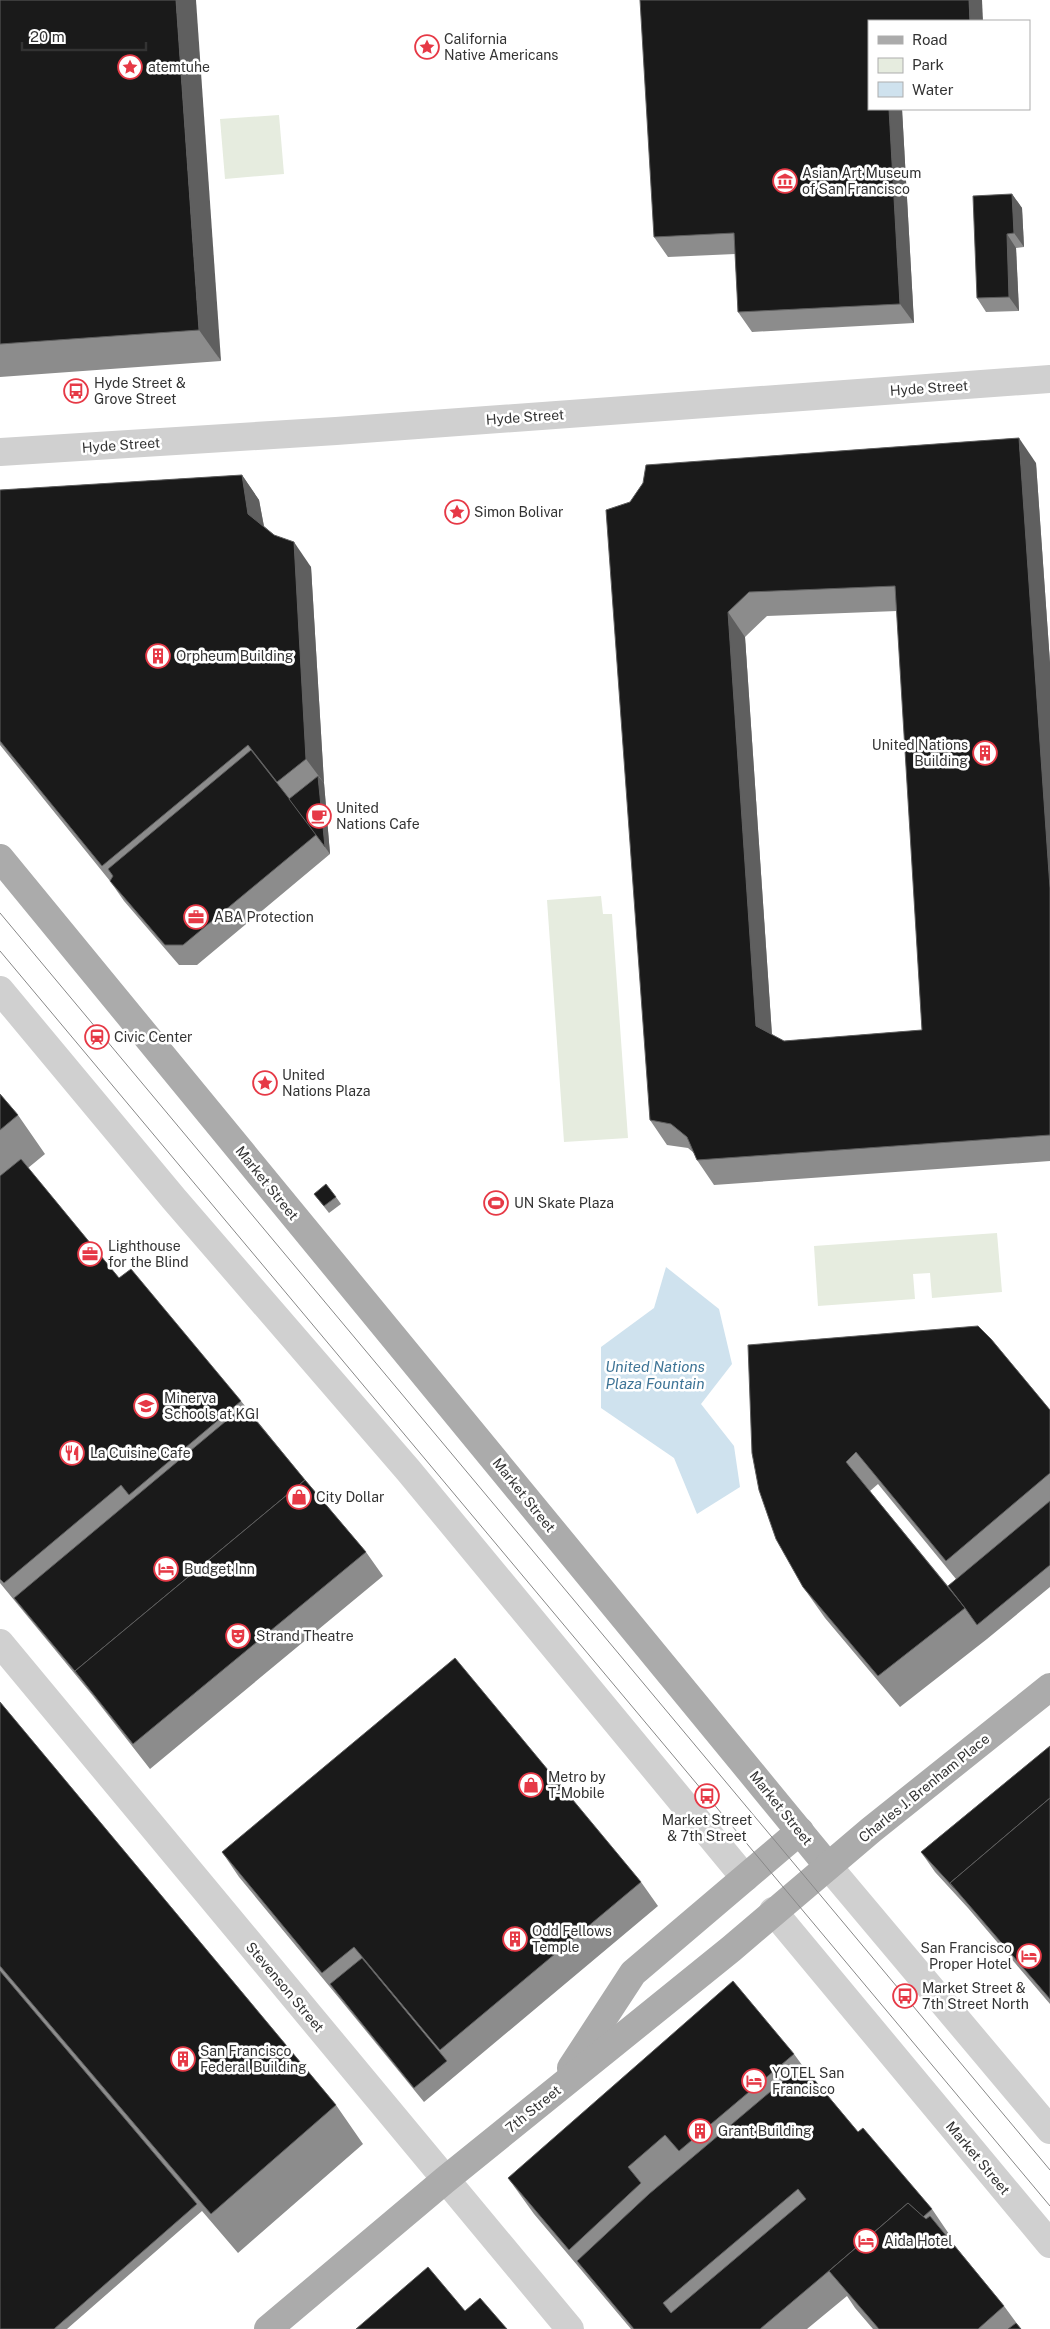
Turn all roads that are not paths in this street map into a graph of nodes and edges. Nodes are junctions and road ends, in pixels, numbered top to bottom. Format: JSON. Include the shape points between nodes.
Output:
{"nodes":[{"id":1,"x":1050,"y":379,"type":"edge"},
{"id":2,"x":0,"y":452,"type":"edge"},
{"id":3,"x":0,"y":858,"type":"edge"},
{"id":4,"x":0,"y":990,"type":"edge"},
{"id":5,"x":0,"y":1643,"type":"edge"},
{"id":6,"x":1050,"y":1687,"type":"edge"},
{"id":7,"x":800,"y":1831,"type":"junction"},
{"id":8,"x":828,"y":1866,"type":"junction"},
{"id":9,"x":745,"y":1878,"type":"junction"},
{"id":10,"x":800,"y":1890,"type":"joint"},
{"id":11,"x":773,"y":1912,"type":"junction"},
{"id":12,"x":556,"y":2090,"type":"junction"},
{"id":13,"x":1050,"y":2130,"type":"edge"},
{"id":14,"x":445,"y":2180,"type":"junction"},
{"id":15,"x":1050,"y":2244,"type":"edge"},
{"id":16,"x":268,"y":2329,"type":"edge"},
{"id":17,"x":570,"y":2329,"type":"edge"}],
"edges":[{"from":1,"to":2,"type":"street","name":"Hyde Street"},
{"from":3,"to":7,"type":"main road","name":"Market Street"},
{"from":4,"to":9,"type":"street","name":"Market Street","via":[[174,1199],[408,1470]]},
{"from":5,"to":14,"type":"street","name":"Stevenson Street"},
{"from":6,"to":8,"type":"main road","name":"Charles J. Brenham Place"},
{"from":7,"to":8,"type":"main road","name":"Market Street"},
{"from":7,"to":9,"type":"main road"},
{"from":8,"to":10,"type":"main road","name":"Charles J. Brenham Place"},
{"from":8,"to":13,"type":"street","name":"Market Street"},
{"from":9,"to":11,"type":"main road","name":"Market Street"},
{"from":9,"to":12,"type":"main road","via":[[633,1973]]},
{"from":10,"to":11,"type":"main road","name":"7th Street"},
{"from":11,"to":12,"type":"main road","name":"7th Street"},
{"from":11,"to":15,"type":"street","name":"Market Street"},
{"from":12,"to":14,"type":"main road","name":"7th Street"},
{"from":14,"to":16,"type":"main road","name":"7th Street"},
{"from":14,"to":17,"type":"street","name":"Stevenson Street"}]}
